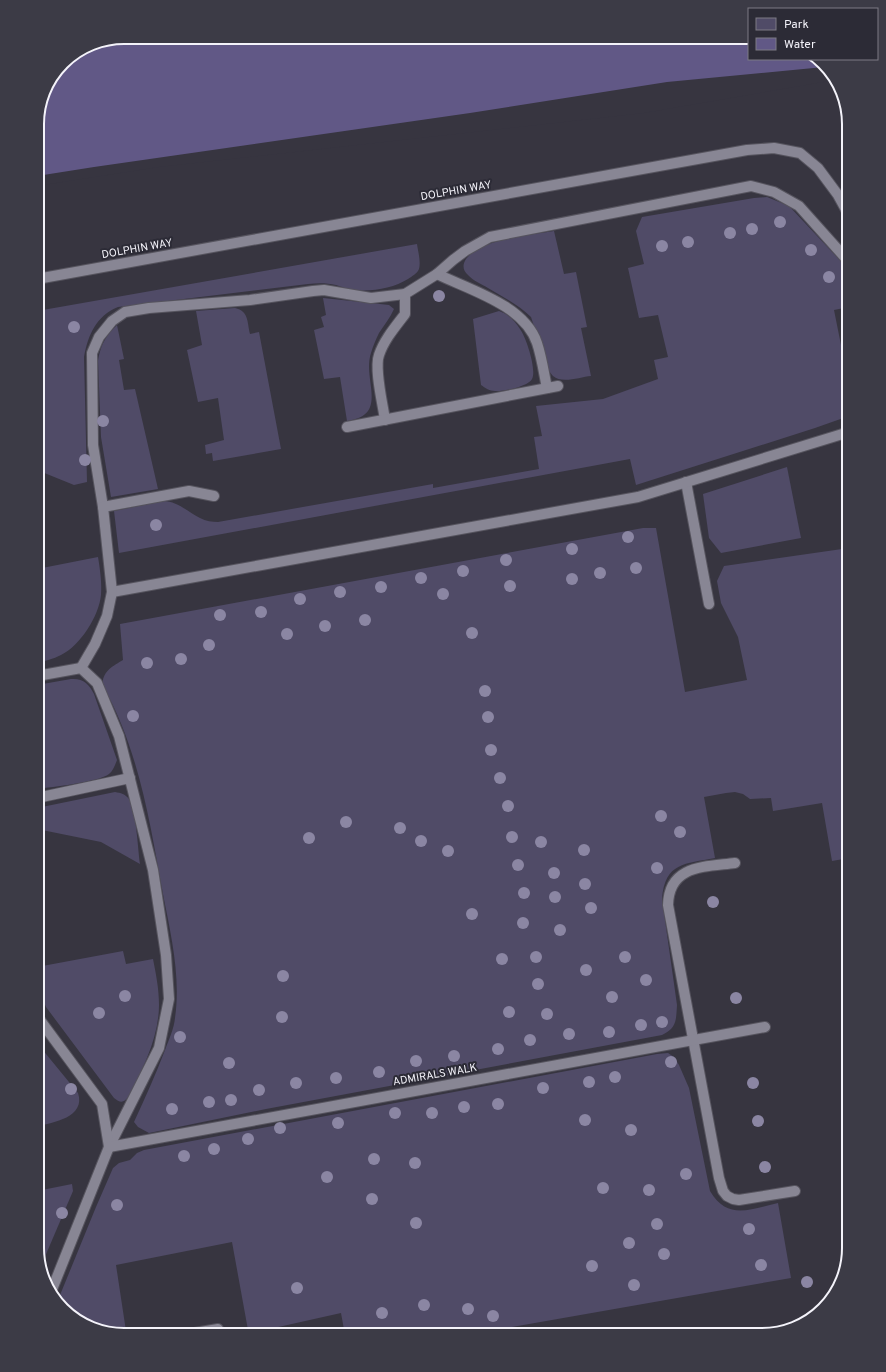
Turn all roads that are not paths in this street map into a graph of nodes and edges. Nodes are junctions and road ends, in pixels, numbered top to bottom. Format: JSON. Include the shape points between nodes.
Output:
{"nodes":[{"id":1,"x":842,"y":202,"type":"edge"},
{"id":2,"x":842,"y":254,"type":"edge"},
{"id":3,"x":437,"y":274,"type":"junction"},
{"id":4,"x":44,"y":278,"type":"edge"},
{"id":5,"x":405,"y":294,"type":"junction"},
{"id":6,"x":558,"y":386,"type":"dead end"},
{"id":7,"x":547,"y":388,"type":"junction"},
{"id":8,"x":385,"y":420,"type":"junction"},
{"id":9,"x":347,"y":427,"type":"dead end"},
{"id":10,"x":842,"y":434,"type":"edge"},
{"id":11,"x":686,"y":482,"type":"junction"},
{"id":12,"x":214,"y":496,"type":"dead end"},
{"id":13,"x":103,"y":507,"type":"junction"},
{"id":14,"x":112,"y":592,"type":"junction"},
{"id":15,"x":709,"y":604,"type":"dead end"},
{"id":16,"x":81,"y":668,"type":"junction"},
{"id":17,"x":44,"y":675,"type":"edge"},
{"id":18,"x":130,"y":778,"type":"junction"},
{"id":19,"x":44,"y":796,"type":"edge"},
{"id":20,"x":735,"y":863,"type":"dead end"},
{"id":21,"x":44,"y":1025,"type":"edge"},
{"id":22,"x":765,"y":1027,"type":"dead end"},
{"id":23,"x":694,"y":1040,"type":"junction"},
{"id":24,"x":109,"y":1147,"type":"junction"},
{"id":25,"x":795,"y":1191,"type":"dead end"},
{"id":26,"x":53,"y":1286,"type":"edge"}],
"edges":[{"from":1,"to":4,"type":"lane","name":"DOLPHIN WAY","via":[[818,168],[800,153],[774,148]]},
{"from":2,"to":3,"type":"lane","via":[[799,206],[774,192],[751,186],[490,238],[465,251]]},
{"from":3,"to":5,"type":"lane"},
{"from":3,"to":7,"type":"lane","via":[[505,305],[527,324],[537,343]]},
{"from":5,"to":8,"type":"lane","via":[[405,314],[390,332],[378,357]]},
{"from":5,"to":13,"type":"lane","via":[[371,298],[324,290],[313,291],[250,300],[149,308],[125,312],[112,321],[99,337],[92,353],[93,445]]},
{"from":6,"to":7,"type":"lane"},
{"from":7,"to":8,"type":"lane"},
{"from":8,"to":9,"type":"lane"},
{"from":10,"to":11,"type":"lane"},
{"from":11,"to":14,"type":"lane","via":[[638,497]]},
{"from":11,"to":15,"type":"lane"},
{"from":12,"to":13,"type":"lane","via":[[190,491]]},
{"from":13,"to":14,"type":"lane"},
{"from":14,"to":16,"type":"lane","via":[[107,616]]},
{"from":16,"to":17,"type":"lane"},
{"from":16,"to":18,"type":"lane","via":[[97,683],[119,736]]},
{"from":18,"to":19,"type":"lane"},
{"from":18,"to":24,"type":"lane","via":[[152,870],[166,955],[169,999],[159,1048]]},
{"from":20,"to":23,"type":"lane","via":[[686,872],[677,878],[669,892],[668,905]]},
{"from":21,"to":24,"type":"lane","via":[[102,1104]]},
{"from":22,"to":23,"type":"lane","name":"ADMIRALS WALK"},
{"from":23,"to":24,"type":"lane","name":"ADMIRALS WALK"},
{"from":23,"to":25,"type":"lane","via":[[723,1191],[727,1196],[739,1200]]},
{"from":24,"to":26,"type":"lane"}]}
